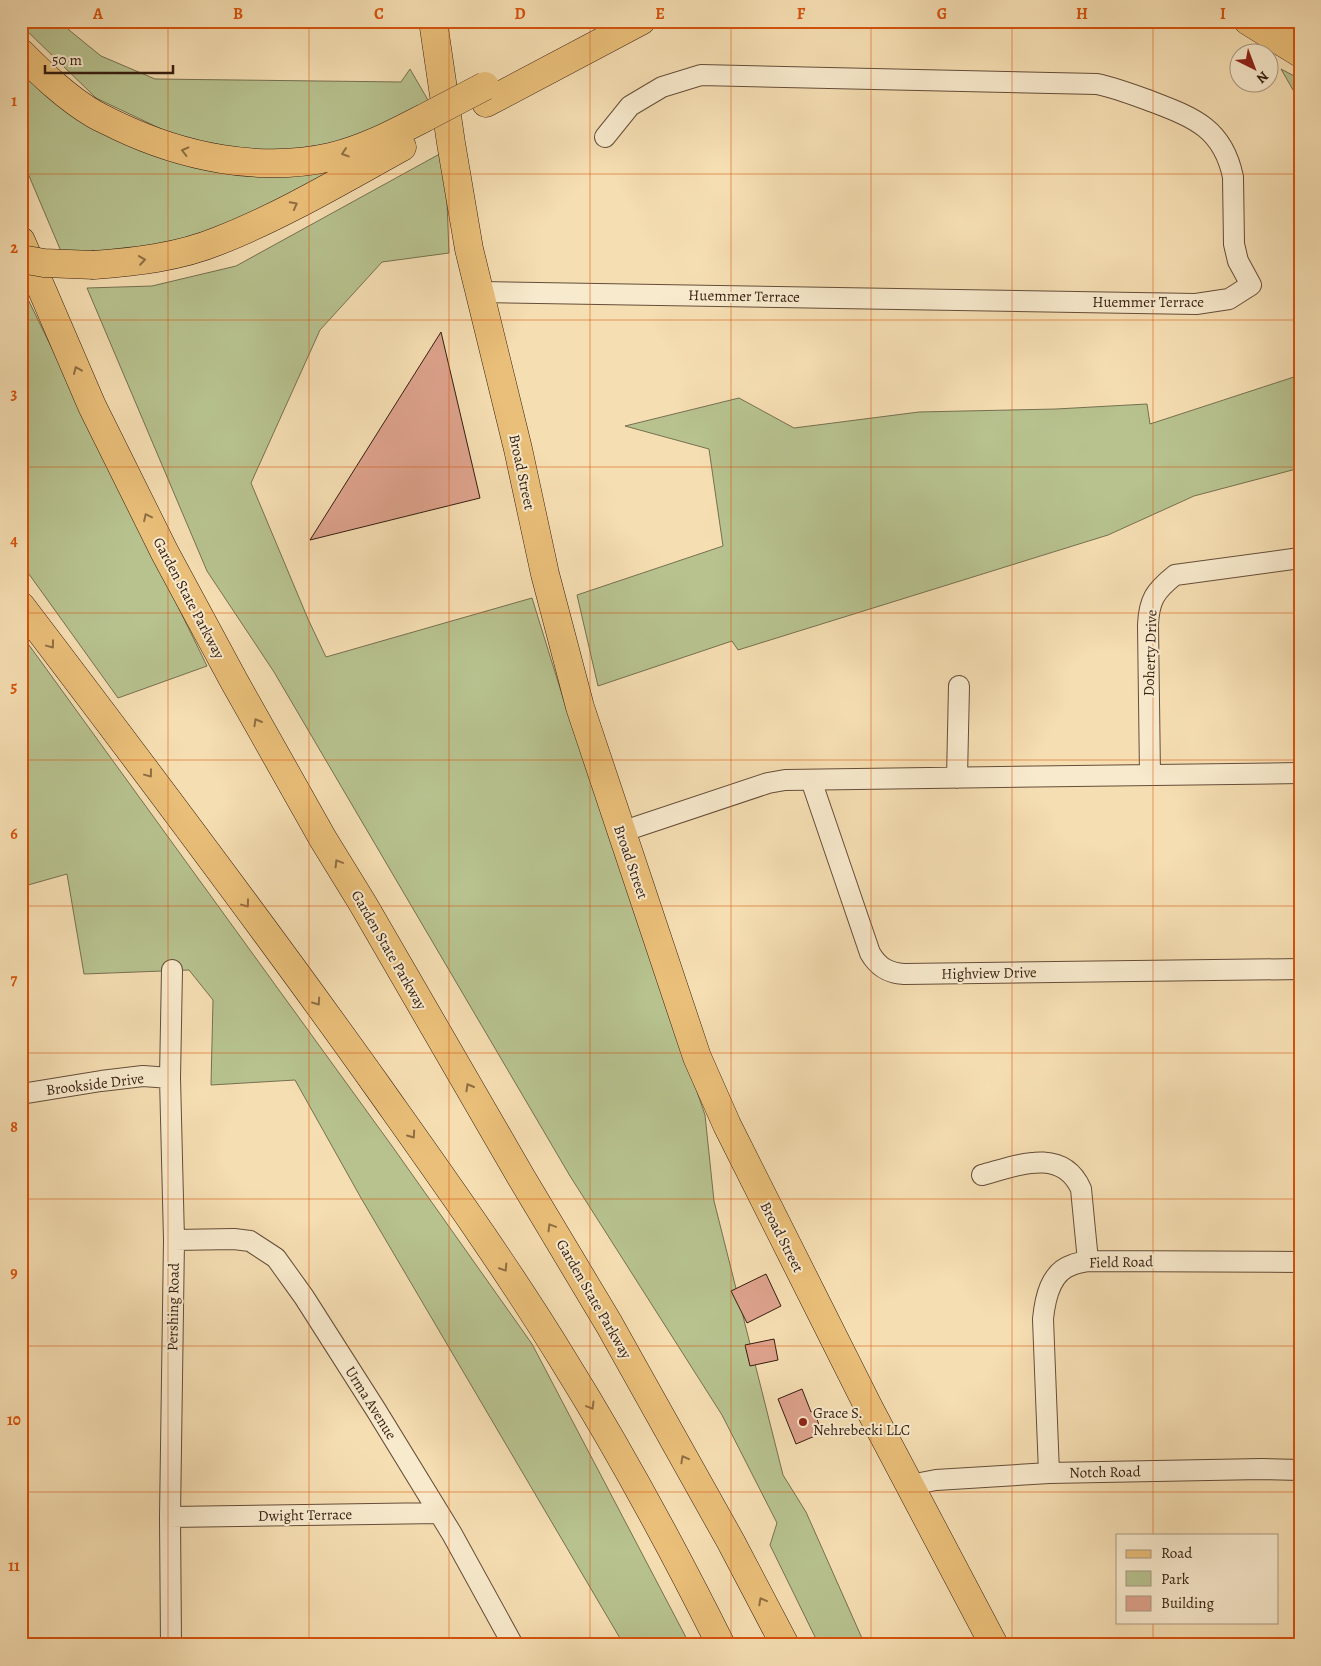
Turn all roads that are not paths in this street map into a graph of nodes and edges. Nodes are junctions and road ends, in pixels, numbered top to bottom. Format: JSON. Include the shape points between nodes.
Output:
{"nodes":[{"id":1,"x":433,"y":21,"type":"edge"},
{"id":2,"x":607,"y":21,"type":"edge"},
{"id":3,"x":642,"y":21,"type":"edge"},
{"id":4,"x":1248,"y":21,"type":"edge"},
{"id":5,"x":1292,"y":21,"type":"edge"},
{"id":6,"x":1300,"y":26,"type":"edge"},
{"id":7,"x":1300,"y":53,"type":"edge"},
{"id":8,"x":21,"y":54,"type":"edge"},
{"id":9,"x":486,"y":94,"type":"junction"},
{"id":10,"x":423,"y":127,"type":"junction"},
{"id":11,"x":605,"y":136,"type":"dead end"},
{"id":12,"x":21,"y":241,"type":"edge"},
{"id":13,"x":21,"y":259,"type":"edge"},
{"id":14,"x":480,"y":292,"type":"junction"},
{"id":15,"x":1300,"y":558,"type":"edge"},
{"id":16,"x":21,"y":606,"type":"edge"},
{"id":17,"x":959,"y":686,"type":"dead end"},
{"id":18,"x":1300,"y":773,"type":"edge"},
{"id":19,"x":1150,"y":775,"type":"junction"},
{"id":20,"x":958,"y":778,"type":"junction"},
{"id":21,"x":812,"y":780,"type":"junction"},
{"id":22,"x":621,"y":832,"type":"junction"},
{"id":23,"x":1300,"y":969,"type":"edge"},
{"id":24,"x":172,"y":970,"type":"dead end"},
{"id":25,"x":170,"y":1078,"type":"junction"},
{"id":26,"x":21,"y":1094,"type":"edge"},
{"id":27,"x":982,"y":1175,"type":"dead end"},
{"id":28,"x":174,"y":1240,"type":"junction"},
{"id":29,"x":1088,"y":1261,"type":"junction"},
{"id":30,"x":1300,"y":1262,"type":"edge"},
{"id":31,"x":1300,"y":1470,"type":"edge"},
{"id":32,"x":1049,"y":1473,"type":"junction"},
{"id":33,"x":910,"y":1485,"type":"junction"},
{"id":34,"x":440,"y":1513,"type":"junction"},
{"id":35,"x":170,"y":1516,"type":"junction"},
{"id":36,"x":171,"y":1645,"type":"edge"},
{"id":37,"x":513,"y":1645,"type":"edge"},
{"id":38,"x":721,"y":1645,"type":"edge"},
{"id":39,"x":784,"y":1645,"type":"edge"},
{"id":40,"x":994,"y":1645,"type":"edge"}],
"edges":[{"from":1,"to":14,"type":"main road","name":"Broad Street","via":[[458,182]]},
{"from":2,"to":9,"type":"main road"},
{"from":3,"to":9,"type":"main road"},
{"from":4,"to":7,"type":"main road"},
{"from":5,"to":6,"type":"main road"},
{"from":10,"to":8,"type":"main road","one_way":true,"via":[[333,156],[296,162],[229,161],[160,144],[94,114]]},
{"from":9,"to":10,"type":"main road"},
{"from":13,"to":10,"type":"main road","one_way":true,"bridge":true,"via":[[44,263],[118,263],[162,257],[217,242],[274,216]]},
{"from":11,"to":14,"type":"street","name":"Huemmer Terrace","via":[[630,106],[662,88],[701,75],[1098,84],[1180,112],[1213,134],[1231,168],[1234,244],[1238,261],[1251,285],[1229,300],[1196,304]]},
{"from":39,"to":12,"type":"main road","name":"Garden State Parkway","one_way":true,"via":[[610,1324],[521,1177],[229,672],[92,406]]},
{"from":14,"to":22,"type":"main road","name":"Broad Street","via":[[544,574],[580,707]]},
{"from":15,"to":19,"type":"street","name":"Doherty Drive","via":[[1175,576],[1155,595],[1149,608],[1148,625]]},
{"from":16,"to":38,"type":"main road","one_way":true,"via":[[289,962],[475,1224],[607,1433],[664,1533]]},
{"from":17,"to":20,"type":"street"},
{"from":18,"to":19,"type":"street"},
{"from":19,"to":20,"type":"street"},
{"from":20,"to":21,"type":"street"},
{"from":21,"to":22,"type":"street","via":[[768,783]]},
{"from":21,"to":23,"type":"street","name":"Highview Drive","via":[[870,953],[887,971],[904,974]]},
{"from":22,"to":33,"type":"main road","name":"Broad Street","via":[[704,1073],[784,1240]]},
{"from":24,"to":25,"type":"street","name":"Pershing Road"},
{"from":25,"to":26,"type":"street","name":"Brookside Drive","via":[[143,1076],[101,1080]]},
{"from":25,"to":28,"type":"street","name":"Pershing Road"},
{"from":27,"to":29,"type":"street","via":[[1033,1162],[1061,1166],[1071,1172],[1082,1188]]},
{"from":28,"to":34,"type":"street","name":"Urma Avenue","via":[[250,1241],[276,1258]]},
{"from":28,"to":35,"type":"street","name":"Pershing Road"},
{"from":29,"to":30,"type":"street","name":"Field Road"},
{"from":29,"to":32,"type":"street","name":"Field Road","via":[[1070,1265],[1060,1273],[1044,1303]]},
{"from":31,"to":32,"type":"street","name":"Notch Road"},
{"from":32,"to":33,"type":"street","name":"Notch Road","via":[[936,1480]]},
{"from":33,"to":40,"type":"main road","name":"Broad Street"},
{"from":34,"to":35,"type":"street","name":"Dwight Terrace"},
{"from":34,"to":37,"type":"street","name":"Urma Avenue"},
{"from":35,"to":36,"type":"street","name":"Pershing Road"}]}
